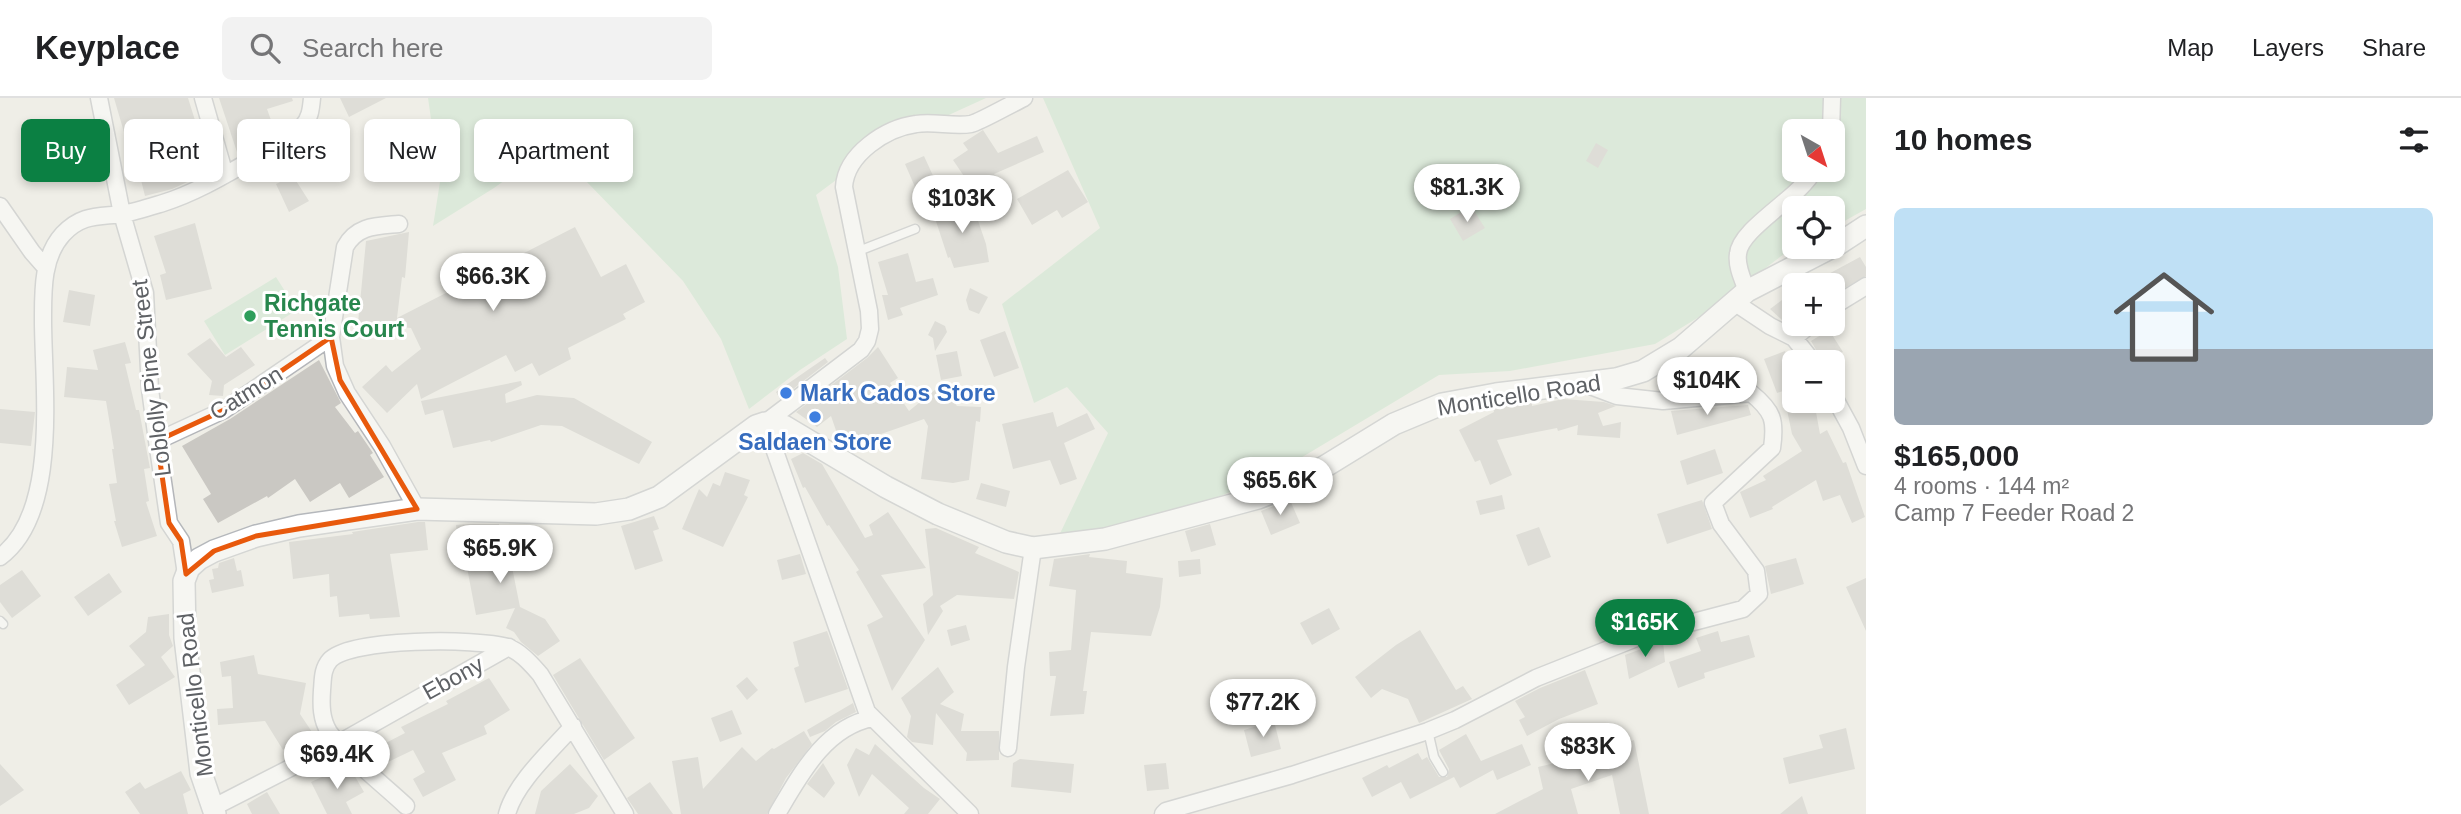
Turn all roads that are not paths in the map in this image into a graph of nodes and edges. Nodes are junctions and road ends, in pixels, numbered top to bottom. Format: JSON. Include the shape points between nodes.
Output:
{"nodes":[{"id":1,"x":99,"y":98,"type":"edge"},
{"id":2,"x":203,"y":98,"type":"edge"},
{"id":3,"x":312,"y":98,"type":"edge"},
{"id":4,"x":1024,"y":98,"type":"edge"},
{"id":5,"x":1832,"y":98,"type":"edge"},
{"id":6,"x":1831,"y":119,"type":"edge"},
{"id":7,"x":225,"y":175,"type":"junction"},
{"id":8,"x":1805,"y":182,"type":"edge"},
{"id":9,"x":0,"y":206,"type":"edge"},
{"id":10,"x":122,"y":214,"type":"junction"},
{"id":11,"x":399,"y":224,"type":"dead end"},
{"id":12,"x":1866,"y":226,"type":"edge"},
{"id":13,"x":915,"y":229,"type":"dead end"},
{"id":14,"x":856,"y":252,"type":"junction"},
{"id":15,"x":46,"y":268,"type":"junction"},
{"id":16,"x":1866,"y":286,"type":"edge"},
{"id":17,"x":1740,"y":297,"type":"junction"},
{"id":18,"x":1845,"y":298,"type":"edge"},
{"id":19,"x":1796,"y":336,"type":"edge"},
{"id":20,"x":331,"y":337,"type":"junction"},
{"id":21,"x":1794,"y":338,"type":"junction"},
{"id":22,"x":1804,"y":350,"type":"edge"},
{"id":23,"x":1585,"y":384,"type":"junction"},
{"id":24,"x":1843,"y":413,"type":"edge"},
{"id":25,"x":1866,"y":418,"type":"edge"},
{"id":26,"x":765,"y":423,"type":"junction"},
{"id":27,"x":1852,"y":428,"type":"junction"},
{"id":28,"x":157,"y":441,"type":"junction"},
{"id":29,"x":1866,"y":466,"type":"edge"},
{"id":30,"x":417,"y":509,"type":"junction"},
{"id":31,"x":1033,"y":548,"type":"junction"},
{"id":32,"x":0,"y":556,"type":"edge"},
{"id":33,"x":186,"y":574,"type":"junction"},
{"id":34,"x":509,"y":647,"type":"junction"},
{"id":35,"x":873,"y":718,"type":"junction"},
{"id":36,"x":573,"y":726,"type":"junction"},
{"id":37,"x":1428,"y":731,"type":"junction"},
{"id":38,"x":339,"y":743,"type":"junction"},
{"id":39,"x":1008,"y":748,"type":"dead end"},
{"id":40,"x":1443,"y":772,"type":"dead end"},
{"id":41,"x":406,"y":806,"type":"dead end"},
{"id":42,"x":213,"y":811,"type":"edge"},
{"id":43,"x":506,"y":814,"type":"edge"},
{"id":44,"x":625,"y":814,"type":"edge"},
{"id":45,"x":777,"y":814,"type":"edge"},
{"id":46,"x":970,"y":814,"type":"edge"},
{"id":47,"x":1163,"y":814,"type":"edge"}],
"edges":[{"from":1,"to":10,"type":"street","name":"Loblolly Pine Street"},
{"from":2,"to":7,"type":"street"},
{"from":3,"to":7,"type":"street","via":[[310,115],[290,138]]},
{"from":4,"to":14,"type":"street","via":[[973,124],[915,124],[865,148],[845,176]]},
{"from":5,"to":6,"type":"street"},
{"from":7,"to":10,"type":"street","via":[[184,195]]},
{"from":8,"to":17,"type":"street","via":[[1740,245]]},
{"from":9,"to":15,"type":"street"},
{"from":10,"to":15,"type":"street","via":[[94,215],[76,224],[63,234]]},
{"from":10,"to":28,"type":"street","name":"Loblolly Pine Street","via":[[145,293]]},
{"from":11,"to":20,"type":"street","via":[[367,227],[349,239]]},
{"from":12,"to":17,"type":"main road","name":"Monticello Road"},
{"from":13,"to":14,"type":"lane"},
{"from":14,"to":26,"type":"street","via":[[869,312],[867,341],[853,358]]},
{"from":15,"to":32,"type":"street","via":[[46,434],[41,477],[25,530]]},
{"from":16,"to":18,"type":"street"},
{"from":17,"to":21,"type":"street","via":[[1770,326]]},
{"from":17,"to":23,"type":"main road","name":"Monticello Road","via":[[1662,361],[1643,371]]},
{"from":19,"to":21,"type":"street"},
{"from":20,"to":28,"type":"street","name":"Catmon","via":[[224,410]]},
{"from":20,"to":30,"type":"street","via":[[340,380]]},
{"from":21,"to":22,"type":"street"},
{"from":23,"to":31,"type":"main road","name":"Monticello Road","via":[[1442,404],[1394,424],[1311,475],[1258,498],[1105,539]]},
{"from":23,"to":37,"type":"street","via":[[1617,396],[1663,401],[1751,393],[1767,406],[1775,426],[1772,448],[1713,503],[1721,524],[1756,571],[1759,594],[1743,609],[1644,635],[1536,678]]},
{"from":24,"to":27,"type":"street"},
{"from":25,"to":27,"type":"street"},
{"from":26,"to":30,"type":"main road","via":[[750,429],[659,497],[629,509],[596,514]]},
{"from":26,"to":31,"type":"main road","name":"Monticello Road","via":[[784,426],[938,514]]},
{"from":26,"to":35,"type":"street"},
{"from":27,"to":29,"type":"street"},
{"from":28,"to":33,"type":"street","name":"Loblolly Pine Street","via":[[169,523],[181,541]]},
{"from":30,"to":33,"type":"main road","via":[[256,536],[207,554]]},
{"from":31,"to":39,"type":"street"},
{"from":33,"to":42,"type":"main road","name":"Monticello Road","via":[[185,638],[201,773]]},
{"from":34,"to":36,"type":"street","via":[[540,674]]},
{"from":34,"to":38,"type":"street","name":"Ebony"},
{"from":34,"to":38,"type":"street","via":[[427,641],[339,653],[323,672],[321,708],[328,731]]},
{"from":35,"to":45,"type":"street","via":[[852,723],[826,742]]},
{"from":35,"to":46,"type":"street"},
{"from":36,"to":43,"type":"street","via":[[521,786]]},
{"from":36,"to":44,"type":"street"},
{"from":37,"to":40,"type":"lane"},
{"from":37,"to":47,"type":"street"},
{"from":38,"to":41,"type":"street"},
{"from":38,"to":42,"type":"street","name":"Ebony"}]}
